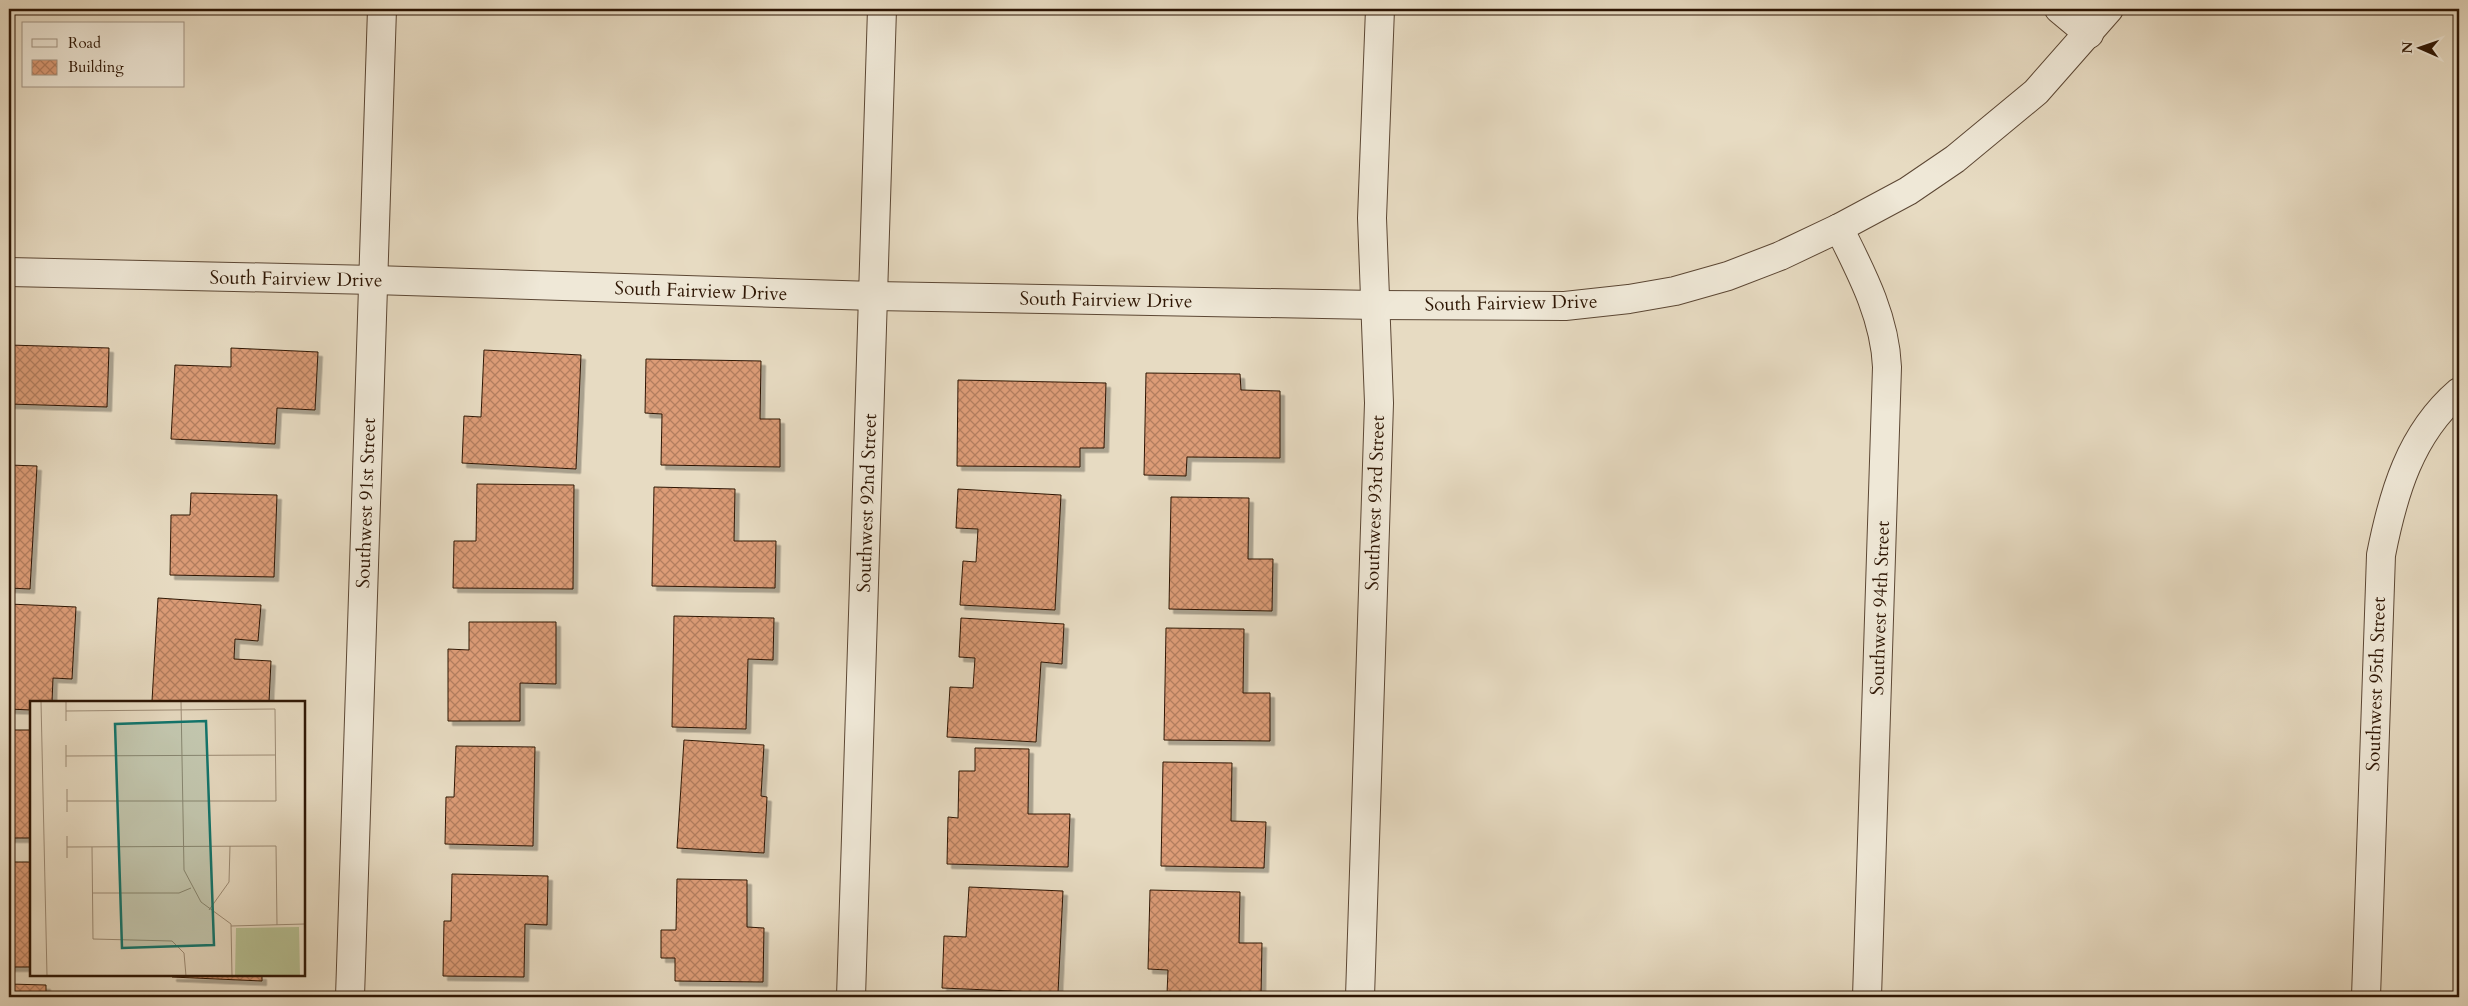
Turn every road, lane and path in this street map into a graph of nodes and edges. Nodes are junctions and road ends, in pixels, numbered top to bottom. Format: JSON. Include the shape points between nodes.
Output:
{"nodes":[{"id":1,"x":382,"y":9,"type":"edge"},
{"id":2,"x":882,"y":9,"type":"edge"},
{"id":3,"x":1380,"y":9,"type":"edge"},
{"id":4,"x":2059,"y":9,"type":"edge"},
{"id":5,"x":2109,"y":9,"type":"edge"},
{"id":6,"x":2089,"y":34,"type":"junction"},
{"id":7,"x":1839,"y":228,"type":"junction"},
{"id":8,"x":9,"y":272,"type":"edge"},
{"id":9,"x":374,"y":280,"type":"junction"},
{"id":10,"x":874,"y":296,"type":"junction"},
{"id":11,"x":1375,"y":305,"type":"junction"},
{"id":12,"x":2459,"y":392,"type":"edge"},
{"id":13,"x":350,"y":997,"type":"edge"},
{"id":14,"x":851,"y":997,"type":"edge"},
{"id":15,"x":1360,"y":997,"type":"edge"},
{"id":16,"x":1867,"y":997,"type":"edge"},
{"id":17,"x":2366,"y":997,"type":"edge"}],
"edges":[{"from":1,"to":9,"type":"street","name":"Southwest 91st Street"},
{"from":2,"to":10,"type":"street","name":"Southwest 92nd Street"},
{"from":3,"to":11,"type":"street","name":"Southwest 93rd Street","via":[[1372,218]]},
{"from":4,"to":6,"type":"street"},
{"from":5,"to":6,"type":"street","name":"South Fairview Drive"},
{"from":6,"to":7,"type":"street","name":"South Fairview Drive","via":[[2036,92],[1955,159],[1900,195]]},
{"from":7,"to":11,"type":"street","name":"South Fairview Drive","via":[[1728,276],[1675,291],[1629,299],[1565,306]]},
{"from":7,"to":16,"type":"street","name":"Southwest 94th Street","via":[[1865,281],[1884,338],[1887,367]]},
{"from":8,"to":9,"type":"street","name":"South Fairview Drive"},
{"from":9,"to":10,"type":"street","name":"South Fairview Drive"},
{"from":9,"to":13,"type":"street","name":"Southwest 91st Street"},
{"from":10,"to":11,"type":"street","name":"South Fairview Drive"},
{"from":10,"to":14,"type":"street","name":"Southwest 92nd Street"},
{"from":11,"to":15,"type":"street","name":"Southwest 93rd Street","via":[[1379,402]]},
{"from":12,"to":17,"type":"street","name":"Southwest 95th Street","via":[[2426,428],[2409,457],[2394,493],[2381,556]]}]}
